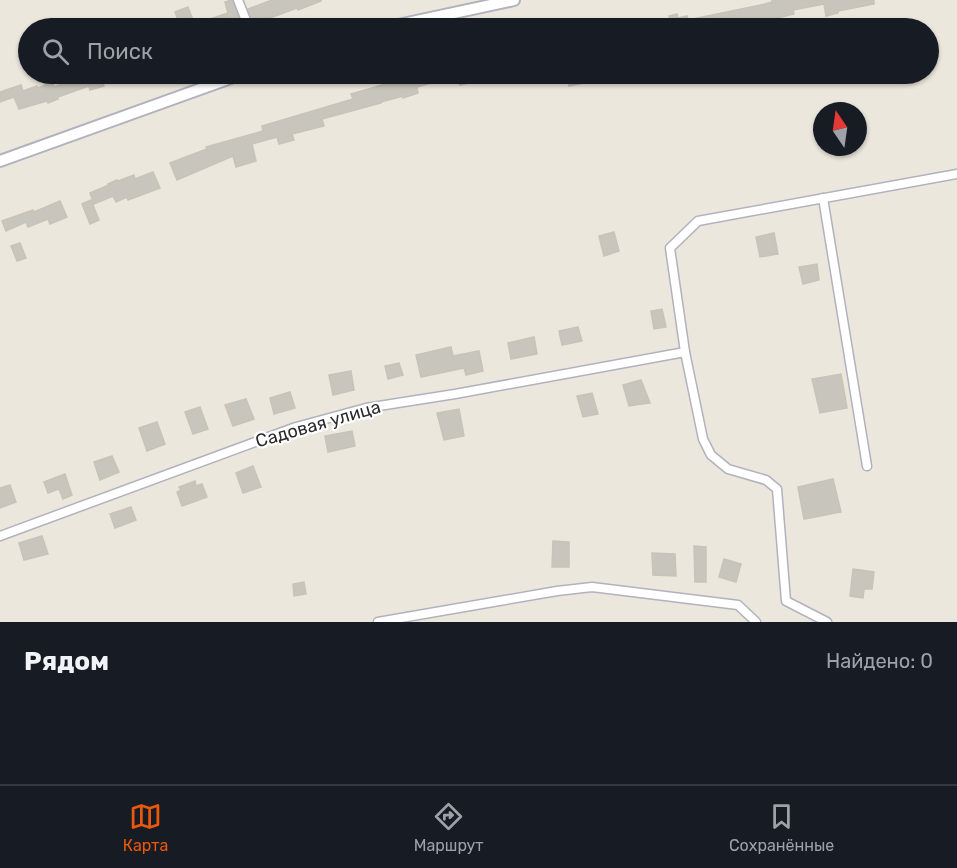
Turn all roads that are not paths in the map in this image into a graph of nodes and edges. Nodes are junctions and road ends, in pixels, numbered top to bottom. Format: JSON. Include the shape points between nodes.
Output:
{"nodes":[{"id":1,"x":238,"y":0,"type":"edge"},
{"id":2,"x":514,"y":0,"type":"edge"},
{"id":3,"x":245,"y":18,"type":"edge"},
{"id":4,"x":430,"y":18,"type":"edge"},
{"id":5,"x":214,"y":84,"type":"edge"},
{"id":6,"x":0,"y":161,"type":"edge"},
{"id":7,"x":957,"y":174,"type":"edge"},
{"id":8,"x":823,"y":198,"type":"junction"},
{"id":9,"x":685,"y":352,"type":"junction"},
{"id":10,"x":867,"y":466,"type":"dead end"},
{"id":11,"x":0,"y":536,"type":"edge"},
{"id":12,"x":415,"y":619,"type":"edge"},
{"id":13,"x":378,"y":622,"type":"edge"},
{"id":14,"x":756,"y":622,"type":"edge"},
{"id":15,"x":827,"y":622,"type":"edge"}],
"edges":[{"from":1,"to":3,"type":"street"},
{"from":2,"to":4,"type":"street"},
{"from":5,"to":6,"type":"street"},
{"from":7,"to":8,"type":"street"},
{"from":8,"to":9,"type":"street","via":[[699,221],[670,248]]},
{"from":8,"to":10,"type":"street"},
{"from":9,"to":11,"type":"street","name":"Садовая улица","via":[[366,408],[296,427]]},
{"from":9,"to":15,"type":"street","via":[[703,439],[711,455],[728,469],[766,480],[777,489],[786,601]]},
{"from":12,"to":13,"type":"street"},
{"from":12,"to":14,"type":"street","via":[[592,587],[738,605]]}]}
